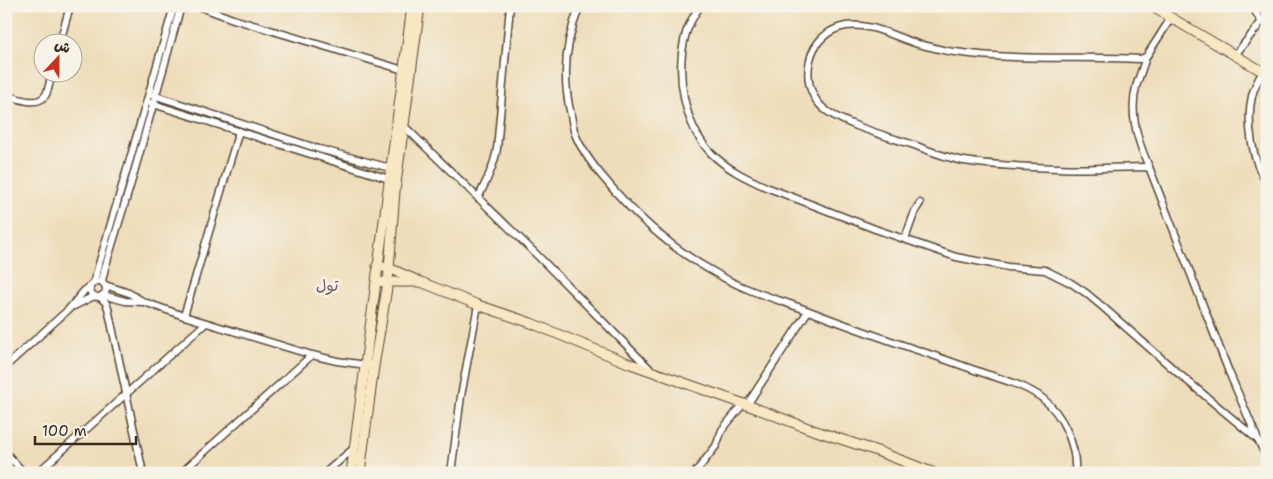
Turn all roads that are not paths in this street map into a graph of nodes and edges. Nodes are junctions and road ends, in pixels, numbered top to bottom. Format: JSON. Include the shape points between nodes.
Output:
{"nodes":[{"id":1,"x":70,"y":6,"type":"edge"},
{"id":2,"x":174,"y":6,"type":"edge"},
{"id":3,"x":181,"y":6,"type":"edge"},
{"id":4,"x":198,"y":6,"type":"edge"},
{"id":5,"x":412,"y":6,"type":"edge"},
{"id":6,"x":420,"y":6,"type":"edge"},
{"id":7,"x":510,"y":6,"type":"edge"},
{"id":8,"x":580,"y":6,"type":"edge"},
{"id":9,"x":700,"y":6,"type":"edge"},
{"id":10,"x":1151,"y":6,"type":"edge"},
{"id":11,"x":1252,"y":6,"type":"edge"},
{"id":12,"x":1267,"y":15,"type":"edge"},
{"id":13,"x":1171,"y":18,"type":"junction"},
{"id":14,"x":1261,"y":22,"type":"junction"},
{"id":15,"x":63,"y":32,"type":"edge"},
{"id":16,"x":1235,"y":55,"type":"junction"},
{"id":17,"x":1146,"y":57,"type":"junction"},
{"id":18,"x":407,"y":71,"type":"junction"},
{"id":19,"x":1265,"y":73,"type":"edge"},
{"id":20,"x":50,"y":82,"type":"edge"},
{"id":21,"x":6,"y":95,"type":"edge"},
{"id":22,"x":152,"y":95,"type":"junction"},
{"id":23,"x":150,"y":103,"type":"junction"},
{"id":24,"x":404,"y":126,"type":"junction"},
{"id":25,"x":238,"y":131,"type":"junction"},
{"id":26,"x":267,"y":136,"type":"junction"},
{"id":27,"x":286,"y":142,"type":"junction"},
{"id":28,"x":1149,"y":167,"type":"junction"},
{"id":29,"x":394,"y":169,"type":"junction"},
{"id":30,"x":389,"y":179,"type":"junction"},
{"id":31,"x":1267,"y":183,"type":"edge"},
{"id":32,"x":478,"y":198,"type":"junction"},
{"id":33,"x":920,"y":203,"type":"dead end"},
{"id":34,"x":905,"y":240,"type":"junction"},
{"id":35,"x":377,"y":266,"type":"junction"},
{"id":36,"x":390,"y":268,"type":"junction"},
{"id":37,"x":94,"y":281,"type":"junction"},
{"id":38,"x":376,"y":281,"type":"junction"},
{"id":39,"x":388,"y":282,"type":"junction"},
{"id":40,"x":421,"y":282,"type":"junction"},
{"id":41,"x":104,"y":283,"type":"junction"},
{"id":42,"x":89,"y":287,"type":"junction"},
{"id":43,"x":99,"y":296,"type":"junction"},
{"id":44,"x":144,"y":302,"type":"junction"},
{"id":45,"x":478,"y":305,"type":"junction"},
{"id":46,"x":69,"y":309,"type":"junction"},
{"id":47,"x":808,"y":311,"type":"junction"},
{"id":48,"x":184,"y":316,"type":"junction"},
{"id":49,"x":206,"y":323,"type":"junction"},
{"id":50,"x":312,"y":355,"type":"junction"},
{"id":51,"x":6,"y":366,"type":"edge"},
{"id":52,"x":370,"y":366,"type":"junction"},
{"id":53,"x":653,"y":372,"type":"junction"},
{"id":54,"x":126,"y":394,"type":"junction"},
{"id":55,"x":745,"y":404,"type":"junction"},
{"id":56,"x":1258,"y":440,"type":"junction"},
{"id":57,"x":354,"y":449,"type":"junction"},
{"id":58,"x":363,"y":450,"type":"junction"},
{"id":59,"x":6,"y":453,"type":"edge"},
{"id":60,"x":1267,"y":458,"type":"edge"},
{"id":61,"x":24,"y":473,"type":"edge"},
{"id":62,"x":37,"y":473,"type":"edge"},
{"id":63,"x":143,"y":473,"type":"edge"},
{"id":64,"x":181,"y":473,"type":"edge"},
{"id":65,"x":325,"y":473,"type":"edge"},
{"id":66,"x":351,"y":473,"type":"edge"},
{"id":67,"x":360,"y":473,"type":"edge"},
{"id":68,"x":451,"y":473,"type":"edge"},
{"id":69,"x":695,"y":473,"type":"edge"},
{"id":70,"x":934,"y":473,"type":"edge"},
{"id":71,"x":1075,"y":473,"type":"edge"}],
"edges":[{"from":1,"to":15,"type":"street"},
{"from":2,"to":22,"type":"street"},
{"from":3,"to":22,"type":"street"},
{"from":4,"to":18,"type":"street"},
{"from":5,"to":18,"type":"street"},
{"from":6,"to":18,"type":"street"},
{"from":7,"to":32,"type":"street","via":[[496,158]]},
{"from":8,"to":47,"type":"street","via":[[568,41],[566,88],[575,133],[597,170],[663,238],[694,261],[756,292]]},
{"from":9,"to":34,"type":"street","via":[[686,34],[681,73],[686,104],[704,146],[720,162],[745,178]]},
{"from":10,"to":13,"type":"street"},
{"from":11,"to":14,"type":"street"},
{"from":12,"to":14,"type":"street"},
{"from":13,"to":16,"type":"street"},
{"from":13,"to":17,"type":"street"},
{"from":14,"to":16,"type":"street"},
{"from":16,"to":19,"type":"street"},
{"from":17,"to":28,"type":"street","via":[[1136,89],[1134,109],[1139,144]]},
{"from":17,"to":28,"type":"street","via":[[979,55],[920,44],[866,26],[849,26],[831,31],[819,42],[810,58],[808,77],[814,96],[827,112],[877,133],[961,161],[1064,169]]},
{"from":18,"to":24,"type":"street"},
{"from":18,"to":29,"type":"street"},
{"from":19,"to":31,"type":"street","via":[[1251,98],[1250,125],[1257,163]]},
{"from":20,"to":21,"type":"street","via":[[44,96],[29,102]]},
{"from":22,"to":23,"type":"street"},
{"from":22,"to":26,"type":"street"},
{"from":23,"to":25,"type":"street"},
{"from":23,"to":37,"type":"street"},
{"from":23,"to":41,"type":"street","via":[[122,215],[104,268]]},
{"from":24,"to":29,"type":"street"},
{"from":24,"to":32,"type":"street"},
{"from":25,"to":26,"type":"street"},
{"from":25,"to":48,"type":"street"},
{"from":26,"to":27,"type":"street"},
{"from":27,"to":29,"type":"street"},
{"from":27,"to":30,"type":"street"},
{"from":28,"to":56,"type":"street"},
{"from":29,"to":30,"type":"street"},
{"from":29,"to":36,"type":"street"},
{"from":30,"to":35,"type":"street"},
{"from":32,"to":53,"type":"street"},
{"from":33,"to":34,"type":"street"},
{"from":34,"to":56,"type":"street","via":[[956,257],[1045,270],[1071,283]]},
{"from":35,"to":36,"type":"street"},
{"from":35,"to":38,"type":"street"},
{"from":36,"to":39,"type":"street"},
{"from":36,"to":40,"type":"street"},
{"from":37,"to":41,"type":"street"},
{"from":37,"to":42,"type":"street"},
{"from":38,"to":39,"type":"street"},
{"from":38,"to":52,"type":"street"},
{"from":39,"to":40,"type":"street"},
{"from":39,"to":52,"type":"street"},
{"from":40,"to":45,"type":"street"},
{"from":41,"to":43,"type":"street","via":[[106,291]]},
{"from":41,"to":44,"type":"street"},
{"from":42,"to":43,"type":"street","via":[[90,293]]},
{"from":42,"to":46,"type":"street"},
{"from":43,"to":44,"type":"street"},
{"from":43,"to":46,"type":"street"},
{"from":43,"to":54,"type":"street","via":[[108,308]]},
{"from":44,"to":48,"type":"street"},
{"from":45,"to":53,"type":"street"},
{"from":45,"to":68,"type":"street"},
{"from":46,"to":51,"type":"street"},
{"from":47,"to":55,"type":"street"},
{"from":47,"to":71,"type":"street","via":[[1034,392],[1060,418],[1071,443]]},
{"from":48,"to":49,"type":"street"},
{"from":49,"to":50,"type":"street"},
{"from":49,"to":54,"type":"street"},
{"from":50,"to":52,"type":"street"},
{"from":50,"to":64,"type":"street"},
{"from":52,"to":57,"type":"street"},
{"from":52,"to":58,"type":"street"},
{"from":53,"to":55,"type":"street"},
{"from":54,"to":62,"type":"street"},
{"from":54,"to":63,"type":"street"},
{"from":55,"to":69,"type":"street","via":[[722,430],[716,446]]},
{"from":55,"to":70,"type":"street"},
{"from":56,"to":60,"type":"street"},
{"from":57,"to":58,"type":"street"},
{"from":57,"to":65,"type":"street"},
{"from":57,"to":66,"type":"street"},
{"from":58,"to":67,"type":"street"},
{"from":59,"to":61,"type":"street"}]}
